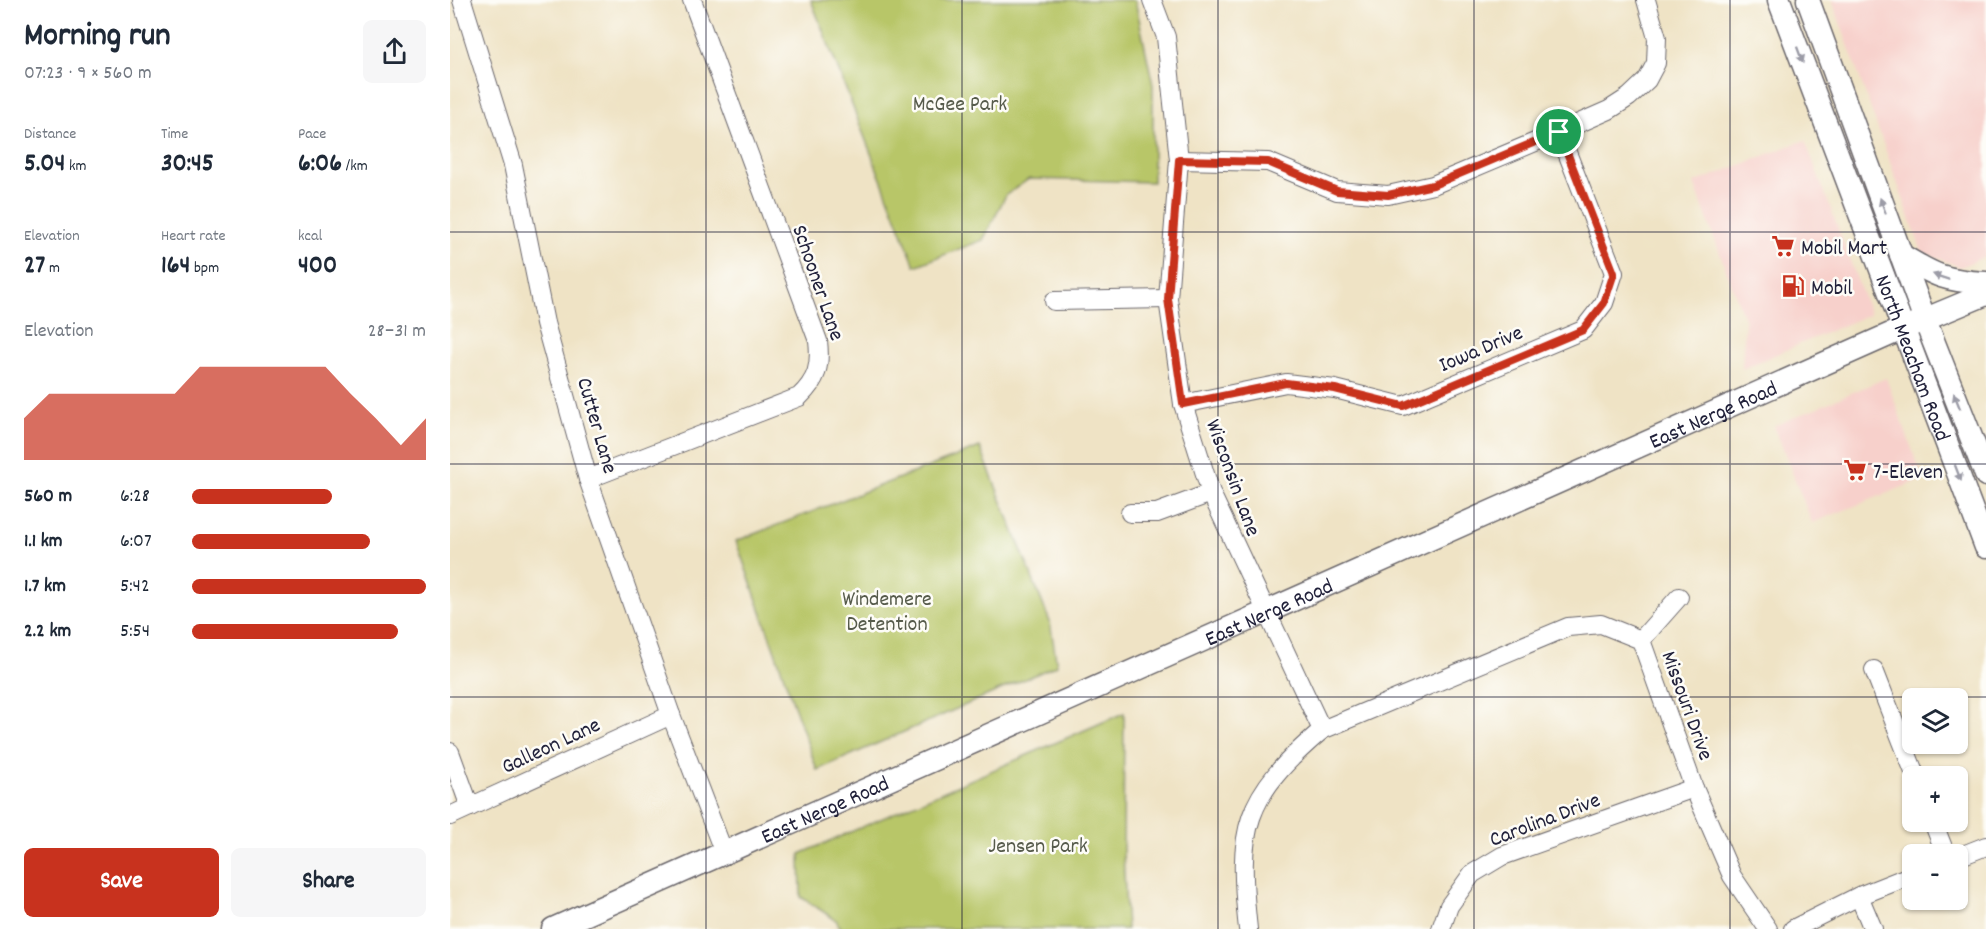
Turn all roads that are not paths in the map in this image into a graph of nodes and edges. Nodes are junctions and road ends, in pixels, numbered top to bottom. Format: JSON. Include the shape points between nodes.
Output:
{"nodes":[{"id":1,"x":462,"y":0,"type":"edge"},
{"id":2,"x":692,"y":0,"type":"edge"},
{"id":3,"x":1152,"y":0,"type":"edge"},
{"id":4,"x":1646,"y":0,"type":"edge"},
{"id":5,"x":1779,"y":0,"type":"edge"},
{"id":6,"x":1808,"y":0,"type":"edge"},
{"id":7,"x":1559,"y":132,"type":"junction"},
{"id":8,"x":1179,"y":160,"type":"junction"},
{"id":9,"x":1901,"y":255,"type":"junction"},
{"id":10,"x":1986,"y":283,"type":"edge"},
{"id":11,"x":1986,"y":294,"type":"edge"},
{"id":12,"x":1168,"y":299,"type":"junction"},
{"id":13,"x":1054,"y":301,"type":"dead end"},
{"id":14,"x":1925,"y":320,"type":"junction"},
{"id":15,"x":1902,"y":329,"type":"junction"},
{"id":16,"x":1183,"y":404,"type":"junction"},
{"id":17,"x":1986,"y":475,"type":"edge"},
{"id":18,"x":588,"y":478,"type":"junction"},
{"id":19,"x":1211,"y":493,"type":"junction"},
{"id":20,"x":1130,"y":513,"type":"dead end"},
{"id":21,"x":1986,"y":548,"type":"edge"},
{"id":22,"x":1679,"y":597,"type":"dead end"},
{"id":23,"x":1265,"y":613,"type":"junction"},
{"id":24,"x":1641,"y":640,"type":"junction"},
{"id":25,"x":1875,"y":670,"type":"dead end"},
{"id":26,"x":671,"y":715,"type":"junction"},
{"id":27,"x":1322,"y":730,"type":"junction"},
{"id":28,"x":450,"y":752,"type":"edge"},
{"id":29,"x":1912,"y":766,"type":"edge"},
{"id":30,"x":1694,"y":788,"type":"junction"},
{"id":31,"x":470,"y":807,"type":"junction"},
{"id":32,"x":450,"y":816,"type":"edge"},
{"id":33,"x":1986,"y":846,"type":"edge"},
{"id":34,"x":724,"y":853,"type":"junction"},
{"id":35,"x":1968,"y":853,"type":"edge"},
{"id":36,"x":1902,"y":879,"type":"edge"},
{"id":37,"x":1859,"y":896,"type":"junction"},
{"id":38,"x":553,"y":929,"type":"edge"},
{"id":39,"x":1248,"y":929,"type":"edge"},
{"id":40,"x":1441,"y":929,"type":"edge"},
{"id":41,"x":1768,"y":929,"type":"edge"},
{"id":42,"x":1793,"y":929,"type":"edge"},
{"id":43,"x":1874,"y":929,"type":"edge"}],
"edges":[{"from":1,"to":18,"type":"street","name":"Cutter Lane","via":[[513,165],[545,323]]},
{"from":2,"to":18,"type":"street","name":"Schooner Lane","via":[[818,341],[818,371],[799,397]]},
{"from":3,"to":8,"type":"street","name":"Wisconsin Lane","via":[[1166,37]]},
{"from":4,"to":7,"type":"street","via":[[1657,38],[1656,63],[1647,80],[1609,110]]},
{"from":5,"to":15,"type":"main road","name":"North Meacham Road","one_way":true},
{"from":9,"to":6,"type":"main road","name":"North Meacham Road","one_way":true},
{"from":7,"to":8,"type":"street","via":[[1433,185],[1388,195],[1337,191],[1268,162]]},
{"from":7,"to":16,"type":"street","name":"Iowa Drive","via":[[1614,273],[1604,303],[1583,330],[1403,406],[1335,389],[1286,383]]},
{"from":8,"to":12,"type":"street","name":"Wisconsin Lane"},
{"from":10,"to":9,"type":"main road","one_way":true,"via":[[1938,277]]},
{"from":9,"to":14,"type":"main road","name":"North Meacham Road"},
{"from":11,"to":14,"type":"main road","name":"East Nerge Road"},
{"from":12,"to":13,"type":"street"},
{"from":12,"to":16,"type":"street","name":"Wisconsin Lane"},
{"from":14,"to":15,"type":"main road","name":"East Nerge Road"},
{"from":17,"to":14,"type":"main road","name":"North Meacham Road","one_way":true},
{"from":15,"to":21,"type":"main road","name":"North Meacham Road","one_way":true},
{"from":15,"to":23,"type":"main road","name":"East Nerge Road"},
{"from":16,"to":19,"type":"street","name":"Wisconsin Lane"},
{"from":18,"to":26,"type":"street","name":"Cutter Lane"},
{"from":19,"to":20,"type":"street","via":[[1157,513]]},
{"from":19,"to":23,"type":"street","name":"Wisconsin Lane"},
{"from":22,"to":24,"type":"street"},
{"from":23,"to":27,"type":"street","name":"Wisconsin Lane"},
{"from":23,"to":34,"type":"main road","name":"East Nerge Road"},
{"from":24,"to":27,"type":"street","name":"Missouri Drive","via":[[1601,624],[1568,627]]},
{"from":24,"to":30,"type":"street","name":"Missouri Drive"},
{"from":25,"to":29,"type":"street"},
{"from":26,"to":31,"type":"street","name":"Galleon Lane"},
{"from":26,"to":34,"type":"street","name":"Cutter Lane"},
{"from":27,"to":39,"type":"street","via":[[1269,780],[1249,818],[1242,864]]},
{"from":28,"to":31,"type":"street"},
{"from":30,"to":40,"type":"street","name":"Carolina Drive","via":[[1502,856],[1472,874],[1449,906]]},
{"from":30,"to":41,"type":"street","name":"Missouri Drive","via":[[1732,876]]},
{"from":31,"to":32,"type":"street","name":"Galleon Lane"},
{"from":33,"to":35,"type":"street"},
{"from":34,"to":38,"type":"main road","name":"East Nerge Road"},
{"from":36,"to":37,"type":"street"},
{"from":37,"to":42,"type":"street"},
{"from":37,"to":43,"type":"street"}]}
